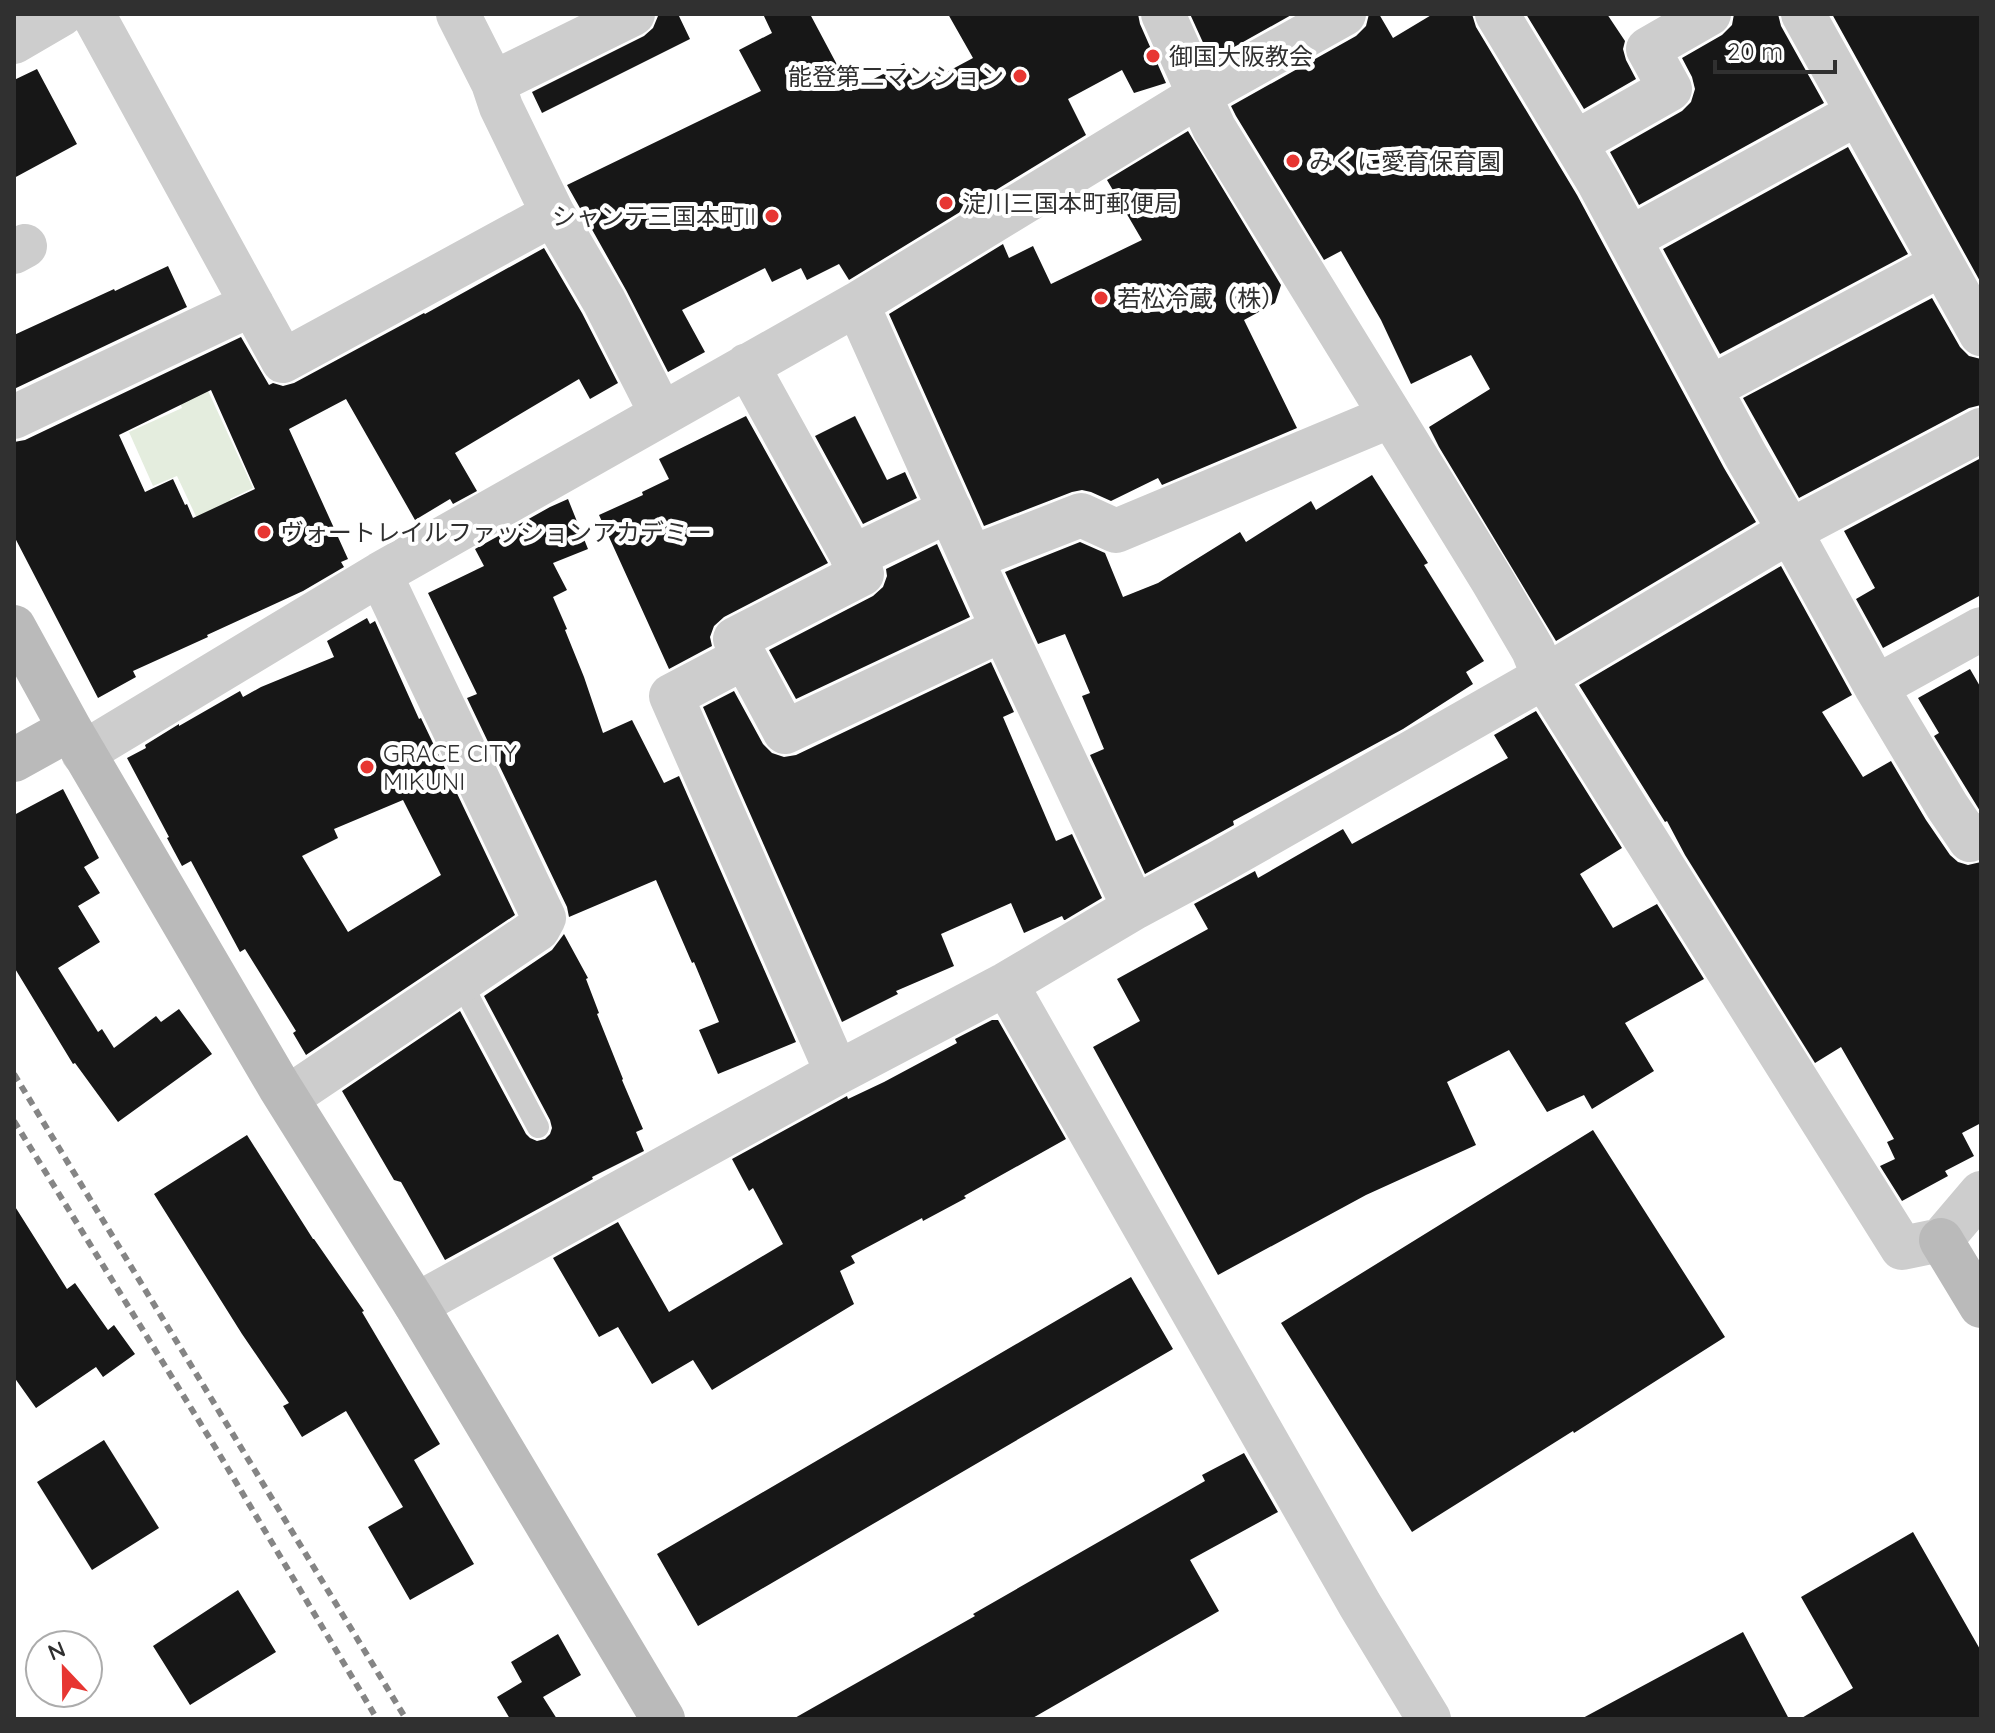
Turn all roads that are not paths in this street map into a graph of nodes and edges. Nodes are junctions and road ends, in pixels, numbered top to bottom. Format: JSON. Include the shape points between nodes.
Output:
{"nodes":[{"id":1,"x":62,"y":14,"type":"edge"},
{"id":2,"x":93,"y":14,"type":"edge"},
{"id":3,"x":458,"y":14,"type":"edge"},
{"id":4,"x":633,"y":14,"type":"edge"},
{"id":5,"x":1163,"y":14,"type":"edge"},
{"id":6,"x":1344,"y":14,"type":"edge"},
{"id":7,"x":1497,"y":14,"type":"edge"},
{"id":8,"x":1709,"y":14,"type":"edge"},
{"id":9,"x":1803,"y":14,"type":"edge"},
{"id":10,"x":14,"y":42,"type":"edge"},
{"id":11,"x":493,"y":83,"type":"junction"},
{"id":12,"x":1201,"y":94,"type":"junction"},
{"id":13,"x":1858,"y":113,"type":"junction"},
{"id":14,"x":1575,"y":143,"type":"junction"},
{"id":15,"x":553,"y":214,"type":"junction"},
{"id":16,"x":1629,"y":239,"type":"junction"},
{"id":17,"x":1942,"y":264,"type":"junction"},
{"id":18,"x":252,"y":304,"type":"junction"},
{"id":19,"x":857,"y":304,"type":"junction"},
{"id":20,"x":1981,"y":334,"type":"edge"},
{"id":21,"x":747,"y":365,"type":"junction"},
{"id":22,"x":1710,"y":388,"type":"junction"},
{"id":23,"x":661,"y":413,"type":"junction"},
{"id":24,"x":1391,"y":416,"type":"junction"},
{"id":25,"x":14,"y":417,"type":"edge"},
{"id":26,"x":1981,"y":430,"type":"edge"},
{"id":27,"x":950,"y":510,"type":"junction"},
{"id":28,"x":1790,"y":531,"type":"junction"},
{"id":29,"x":852,"y":557,"type":"junction"},
{"id":30,"x":971,"y":558,"type":"junction"},
{"id":31,"x":380,"y":574,"type":"junction"},
{"id":32,"x":14,"y":627,"type":"edge"},
{"id":33,"x":1003,"y":629,"type":"junction"},
{"id":34,"x":1981,"y":629,"type":"edge"},
{"id":35,"x":745,"y":657,"type":"junction"},
{"id":36,"x":1544,"y":677,"type":"junction"},
{"id":37,"x":1876,"y":687,"type":"junction"},
{"id":38,"x":77,"y":741,"type":"junction"},
{"id":39,"x":14,"y":760,"type":"edge"},
{"id":40,"x":1981,"y":835,"type":"edge"},
{"id":41,"x":1134,"y":908,"type":"junction"},
{"id":42,"x":460,"y":981,"type":"junction"},
{"id":43,"x":1006,"y":984,"type":"junction"},
{"id":44,"x":837,"y":1073,"type":"junction"},
{"id":45,"x":287,"y":1098,"type":"junction"},
{"id":46,"x":538,"y":1127,"type":"dead end"},
{"id":47,"x":1981,"y":1193,"type":"edge"},
{"id":48,"x":1941,"y":1240,"type":"junction"},
{"id":49,"x":416,"y":1305,"type":"junction"},
{"id":50,"x":1981,"y":1306,"type":"edge"},
{"id":51,"x":663,"y":1719,"type":"edge"},
{"id":52,"x":1429,"y":1719,"type":"edge"}],
"edges":[{"from":1,"to":10,"type":"street"},
{"from":2,"to":18,"type":"street"},
{"from":3,"to":11,"type":"street"},
{"from":4,"to":11,"type":"street"},
{"from":5,"to":12,"type":"street"},
{"from":6,"to":12,"type":"street"},
{"from":7,"to":14,"type":"street"},
{"from":8,"to":14,"type":"street","via":[[1648,49],[1670,89]]},
{"from":9,"to":13,"type":"street"},
{"from":11,"to":15,"type":"street"},
{"from":12,"to":19,"type":"street"},
{"from":12,"to":24,"type":"street","via":[[1214,128]]},
{"from":13,"to":16,"type":"street"},
{"from":13,"to":17,"type":"street"},
{"from":14,"to":16,"type":"street"},
{"from":15,"to":18,"type":"street","via":[[283,361]]},
{"from":15,"to":23,"type":"street"},
{"from":16,"to":22,"type":"street"},
{"from":17,"to":20,"type":"street"},
{"from":17,"to":22,"type":"street"},
{"from":18,"to":25,"type":"street"},
{"from":19,"to":21,"type":"street"},
{"from":19,"to":27,"type":"street"},
{"from":21,"to":23,"type":"street"},
{"from":21,"to":29,"type":"street"},
{"from":22,"to":28,"type":"street"},
{"from":23,"to":31,"type":"street"},
{"from":24,"to":30,"type":"street","via":[[1116,531],[1081,515]]},
{"from":24,"to":36,"type":"street","via":[[1492,580]]},
{"from":26,"to":28,"type":"street"},
{"from":27,"to":29,"type":"street"},
{"from":27,"to":30,"type":"street"},
{"from":28,"to":36,"type":"street"},
{"from":28,"to":37,"type":"street"},
{"from":29,"to":35,"type":"street","via":[[862,574],[735,639]]},
{"from":30,"to":33,"type":"street"},
{"from":31,"to":38,"type":"street"},
{"from":31,"to":42,"type":"street","via":[[544,918],[538,929]]},
{"from":32,"to":38,"type":"street"},
{"from":33,"to":35,"type":"street","via":[[785,732]]},
{"from":33,"to":41,"type":"street"},
{"from":34,"to":37,"type":"street"},
{"from":35,"to":44,"type":"street","via":[[671,696]]},
{"from":36,"to":41,"type":"street"},
{"from":36,"to":48,"type":"street","via":[[1902,1248]]},
{"from":37,"to":40,"type":"street","via":[[1970,840]]},
{"from":38,"to":39,"type":"street"},
{"from":38,"to":45,"type":"street"},
{"from":41,"to":43,"type":"street"},
{"from":42,"to":45,"type":"street"},
{"from":42,"to":46,"type":"lane"},
{"from":43,"to":44,"type":"street"},
{"from":43,"to":52,"type":"street"},
{"from":44,"to":49,"type":"street"},
{"from":45,"to":49,"type":"street"},
{"from":47,"to":48,"type":"street"},
{"from":48,"to":50,"type":"street"},
{"from":49,"to":51,"type":"street"}]}
